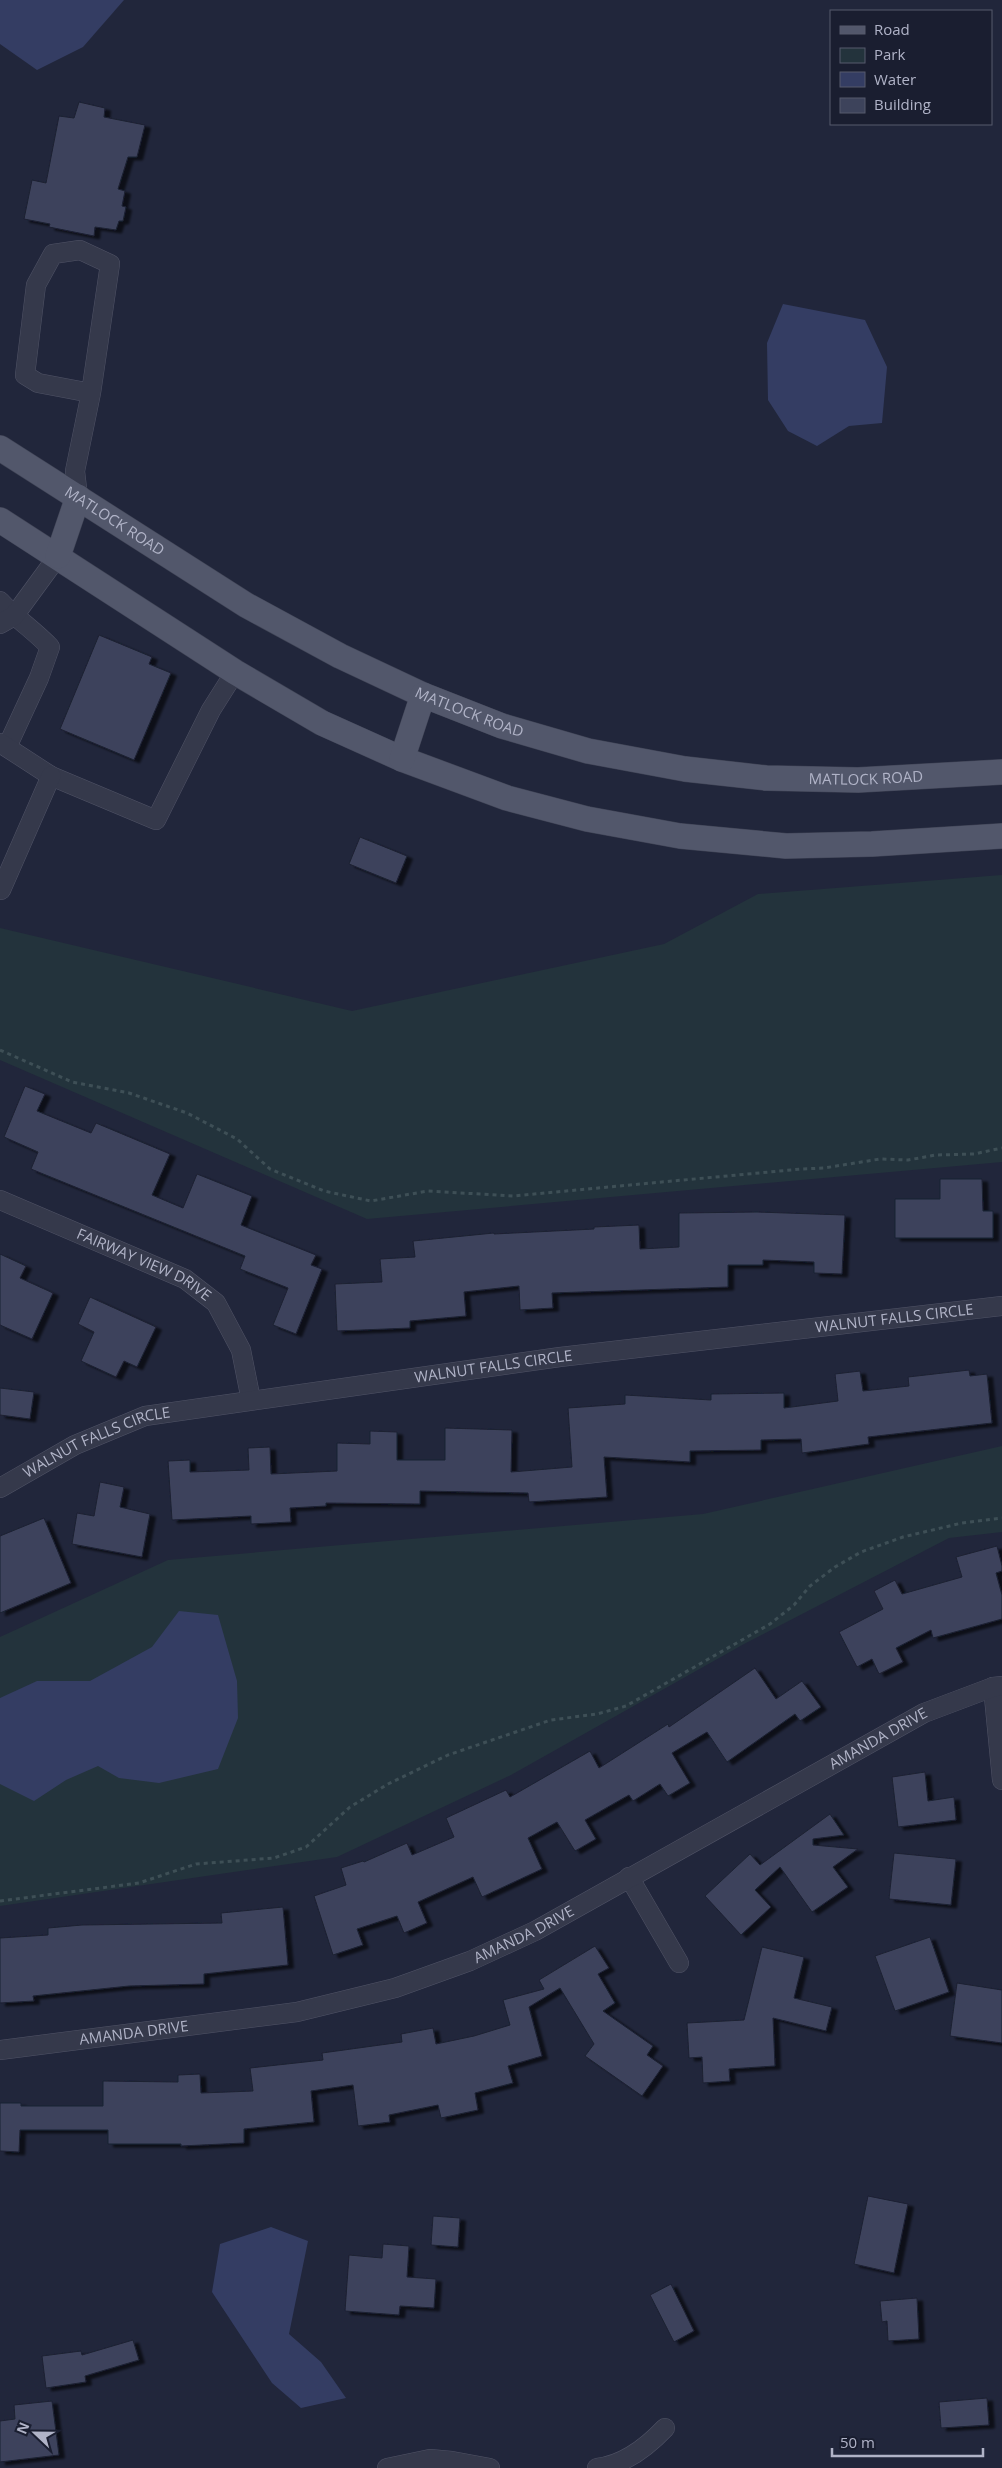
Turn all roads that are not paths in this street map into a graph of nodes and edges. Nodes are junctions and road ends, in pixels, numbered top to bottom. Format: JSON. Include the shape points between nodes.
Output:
{"nodes":[{"id":1,"x":91,"y":393,"type":"junction"},
{"id":2,"x":0,"y":448,"type":"edge"},
{"id":3,"x":78,"y":497,"type":"junction"},
{"id":4,"x":0,"y":520,"type":"edge"},
{"id":5,"x":58,"y":556,"type":"junction"},
{"id":6,"x":0,"y":601,"type":"edge"},
{"id":7,"x":7,"y":620,"type":"edge"},
{"id":8,"x":235,"y":672,"type":"junction"},
{"id":9,"x":423,"y":696,"type":"junction"},
{"id":10,"x":4,"y":745,"type":"edge"},
{"id":11,"x":402,"y":759,"type":"junction"},
{"id":12,"x":1002,"y":772,"type":"edge"},
{"id":13,"x":51,"y":776,"type":"junction"},
{"id":14,"x":1002,"y":836,"type":"edge"},
{"id":15,"x":1,"y":890,"type":"dead end"},
{"id":16,"x":0,"y":1200,"type":"edge"},
{"id":17,"x":1002,"y":1306,"type":"edge"},
{"id":18,"x":251,"y":1400,"type":"junction"},
{"id":19,"x":0,"y":1488,"type":"edge"},
{"id":20,"x":997,"y":1686,"type":"edge"},
{"id":21,"x":1002,"y":1780,"type":"edge"},
{"id":22,"x":630,"y":1877,"type":"junction"},
{"id":23,"x":679,"y":1963,"type":"dead end"},
{"id":24,"x":0,"y":2050,"type":"edge"},
{"id":25,"x":665,"y":2428,"type":"dead end"},
{"id":26,"x":388,"y":2468,"type":"edge"},
{"id":27,"x":490,"y":2468,"type":"edge"},
{"id":28,"x":597,"y":2468,"type":"edge"}],
"edges":[{"from":1,"to":1,"type":"street","via":[[110,264],[80,250],[53,254],[36,286],[25,375],[38,383]]},
{"from":1,"to":3,"type":"street","via":[[75,472]]},
{"from":2,"to":3,"type":"main road","name":"MATLOCK ROAD"},
{"from":3,"to":5,"type":"main road"},
{"from":3,"to":9,"type":"main road","name":"MATLOCK ROAD","via":[[246,606]]},
{"from":4,"to":5,"type":"main road"},
{"from":5,"to":7,"type":"street"},
{"from":5,"to":8,"type":"main road"},
{"from":6,"to":7,"type":"street"},
{"from":7,"to":10,"type":"street","via":[[37,633],[50,647],[39,678]]},
{"from":8,"to":11,"type":"main road","via":[[322,723]]},
{"from":8,"to":13,"type":"street","via":[[211,710],[156,820]]},
{"from":9,"to":11,"type":"main road"},
{"from":9,"to":12,"type":"main road","name":"MATLOCK ROAD","via":[[502,726],[588,751],[685,769],[766,778],[858,780]]},
{"from":10,"to":13,"type":"street"},
{"from":11,"to":14,"type":"main road","via":[[507,798],[588,819],[680,836],[786,846]]},
{"from":13,"to":15,"type":"street"},
{"from":16,"to":18,"type":"street","name":"FAIRWAY VIEW DRIVE","via":[[185,1279],[216,1303],[241,1350]]},
{"from":17,"to":18,"type":"street","name":"WALNUT FALLS CIRCLE","via":[[560,1356]]},
{"from":18,"to":19,"type":"street","name":"WALNUT FALLS CIRCLE","via":[[144,1416],[75,1445]]},
{"from":20,"to":21,"type":"street"},
{"from":20,"to":22,"type":"street","name":"AMANDA DRIVE","via":[[924,1713]]},
{"from":22,"to":23,"type":"street"},
{"from":22,"to":24,"type":"street","name":"AMANDA DRIVE","via":[[535,1931],[470,1961],[395,1988],[296,2012]]},
{"from":25,"to":28,"type":"street","via":[[650,2444],[630,2457],[613,2466]]},
{"from":26,"to":27,"type":"street","via":[[430,2459]]}]}
